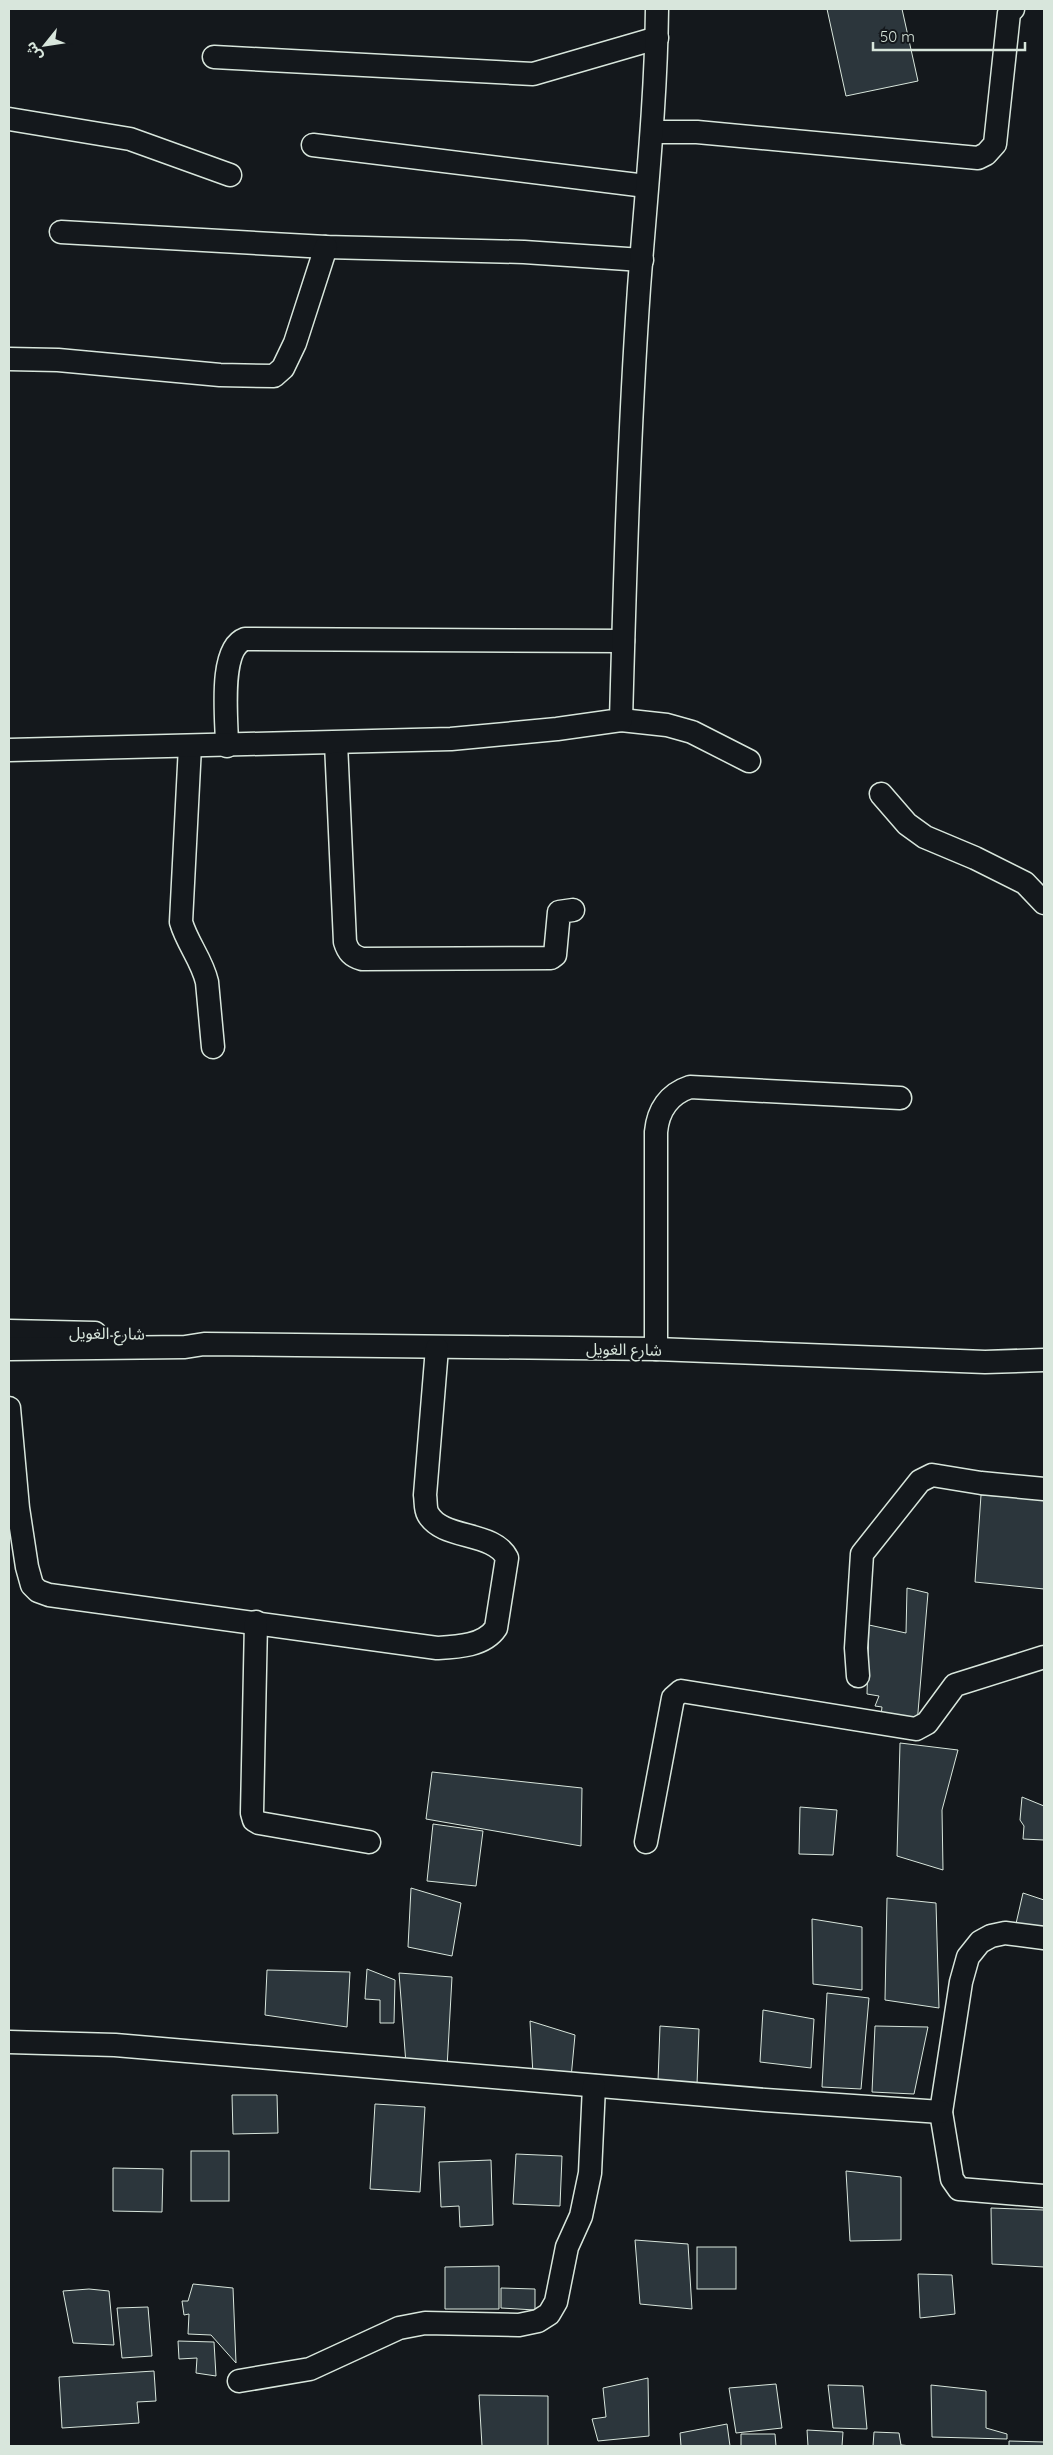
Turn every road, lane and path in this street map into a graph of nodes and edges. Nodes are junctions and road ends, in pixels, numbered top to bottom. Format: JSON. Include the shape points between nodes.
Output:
{"nodes":[{"id":1,"x":657,"y":9,"type":"edge"},
{"id":2,"x":1013,"y":9,"type":"edge"},
{"id":3,"x":657,"y":38,"type":"junction"},
{"id":4,"x":214,"y":57,"type":"dead end"},
{"id":5,"x":9,"y":119,"type":"edge"},
{"id":6,"x":653,"y":132,"type":"junction"},
{"id":7,"x":313,"y":144,"type":"dead end"},
{"id":8,"x":230,"y":175,"type":"dead end"},
{"id":9,"x":646,"y":186,"type":"junction"},
{"id":10,"x":61,"y":232,"type":"dead end"},
{"id":11,"x":326,"y":247,"type":"junction"},
{"id":12,"x":642,"y":260,"type":"junction"},
{"id":13,"x":9,"y":359,"type":"edge"},
{"id":14,"x":623,"y":641,"type":"junction"},
{"id":15,"x":621,"y":720,"type":"junction"},
{"id":16,"x":336,"y":743,"type":"junction"},
{"id":17,"x":190,"y":746,"type":"junction"},
{"id":18,"x":227,"y":746,"type":"junction"},
{"id":19,"x":9,"y":750,"type":"edge"},
{"id":20,"x":749,"y":761,"type":"dead end"},
{"id":21,"x":880,"y":794,"type":"dead end"},
{"id":22,"x":1044,"y":903,"type":"edge"},
{"id":23,"x":573,"y":910,"type":"dead end"},
{"id":24,"x":213,"y":1047,"type":"dead end"},
{"id":25,"x":900,"y":1098,"type":"dead end"},
{"id":26,"x":9,"y":1332,"type":"edge"},
{"id":27,"x":204,"y":1344,"type":"junction"},
{"id":28,"x":436,"y":1348,"type":"junction"},
{"id":29,"x":9,"y":1349,"type":"edge"},
{"id":30,"x":656,"y":1349,"type":"junction"},
{"id":31,"x":1044,"y":1360,"type":"edge"},
{"id":32,"x":9,"y":1408,"type":"edge"},
{"id":33,"x":1044,"y":1489,"type":"edge"},
{"id":34,"x":256,"y":1622,"type":"junction"},
{"id":35,"x":1044,"y":1658,"type":"edge"},
{"id":36,"x":858,"y":1676,"type":"dead end"},
{"id":37,"x":368,"y":1842,"type":"dead end"},
{"id":38,"x":646,"y":1842,"type":"dead end"},
{"id":39,"x":1044,"y":1938,"type":"edge"},
{"id":40,"x":9,"y":2042,"type":"edge"},
{"id":41,"x":594,"y":2086,"type":"junction"},
{"id":42,"x":941,"y":2112,"type":"junction"},
{"id":43,"x":1044,"y":2196,"type":"edge"},
{"id":44,"x":239,"y":2381,"type":"dead end"}],
"edges":[{"from":1,"to":3,"type":"street"},
{"from":2,"to":6,"type":"street","via":[[1009,13],[995,144],[978,158],[697,132]]},
{"from":3,"to":4,"type":"street","via":[[533,74]]},
{"from":3,"to":6,"type":"street"},
{"from":5,"to":8,"type":"street","via":[[130,138]]},
{"from":6,"to":9,"type":"street"},
{"from":7,"to":9,"type":"street"},
{"from":9,"to":12,"type":"street"},
{"from":10,"to":11,"type":"street"},
{"from":11,"to":12,"type":"street","via":[[524,252]]},
{"from":11,"to":13,"type":"street","via":[[295,342],[283,368],[274,376]]},
{"from":12,"to":14,"type":"street"},
{"from":14,"to":15,"type":"street"},
{"from":14,"to":18,"type":"street","via":[[245,638],[231,652],[227,671]]},
{"from":15,"to":16,"type":"street","via":[[451,739]]},
{"from":15,"to":20,"type":"street","via":[[682,729]]},
{"from":16,"to":18,"type":"street"},
{"from":16,"to":23,"type":"street","via":[[344,942],[354,956],[362,959],[551,958],[555,955],[559,912]]},
{"from":17,"to":18,"type":"street"},
{"from":17,"to":19,"type":"street"},
{"from":17,"to":24,"type":"street","via":[[181,922],[184,935],[205,973]]},
{"from":21,"to":22,"type":"street","via":[[907,824],[925,838],[1025,883]]},
{"from":25,"to":30,"type":"street","via":[[690,1086],[664,1105],[656,1132]]},
{"from":26,"to":27,"type":"street","name":"شارع الغويل","via":[[179,1334]]},
{"from":27,"to":28,"type":"street","name":"شارع الغويل"},
{"from":27,"to":29,"type":"street","name":"شارع الغويل","via":[[185,1347]]},
{"from":28,"to":30,"type":"street","name":"شارع الغويل"},
{"from":28,"to":34,"type":"street","via":[[426,1512],[444,1527],[492,1544],[505,1554],[496,1628],[481,1641],[437,1648]]},
{"from":30,"to":31,"type":"street","name":"شارع الغويل","via":[[986,1362]]},
{"from":32,"to":34,"type":"street","via":[[27,1567],[32,1585],[38,1592]]},
{"from":33,"to":36,"type":"street","via":[[932,1475],[920,1481],[862,1554],[856,1648]]},
{"from":34,"to":37,"type":"street","via":[[254,1820]]},
{"from":35,"to":38,"type":"street","via":[[955,1685],[927,1723],[916,1728],[681,1691],[674,1698]]},
{"from":39,"to":42,"type":"street","via":[[998,1934],[980,1942],[968,1957],[961,1982]]},
{"from":40,"to":41,"type":"street","via":[[115,2046]]},
{"from":41,"to":42,"type":"street"},
{"from":41,"to":44,"type":"street","via":[[590,2173],[581,2216],[567,2247],[556,2302],[549,2314],[538,2322],[519,2325],[425,2322],[400,2328],[310,2370]]},
{"from":42,"to":43,"type":"street","via":[[952,2179],[959,2189]]}]}
